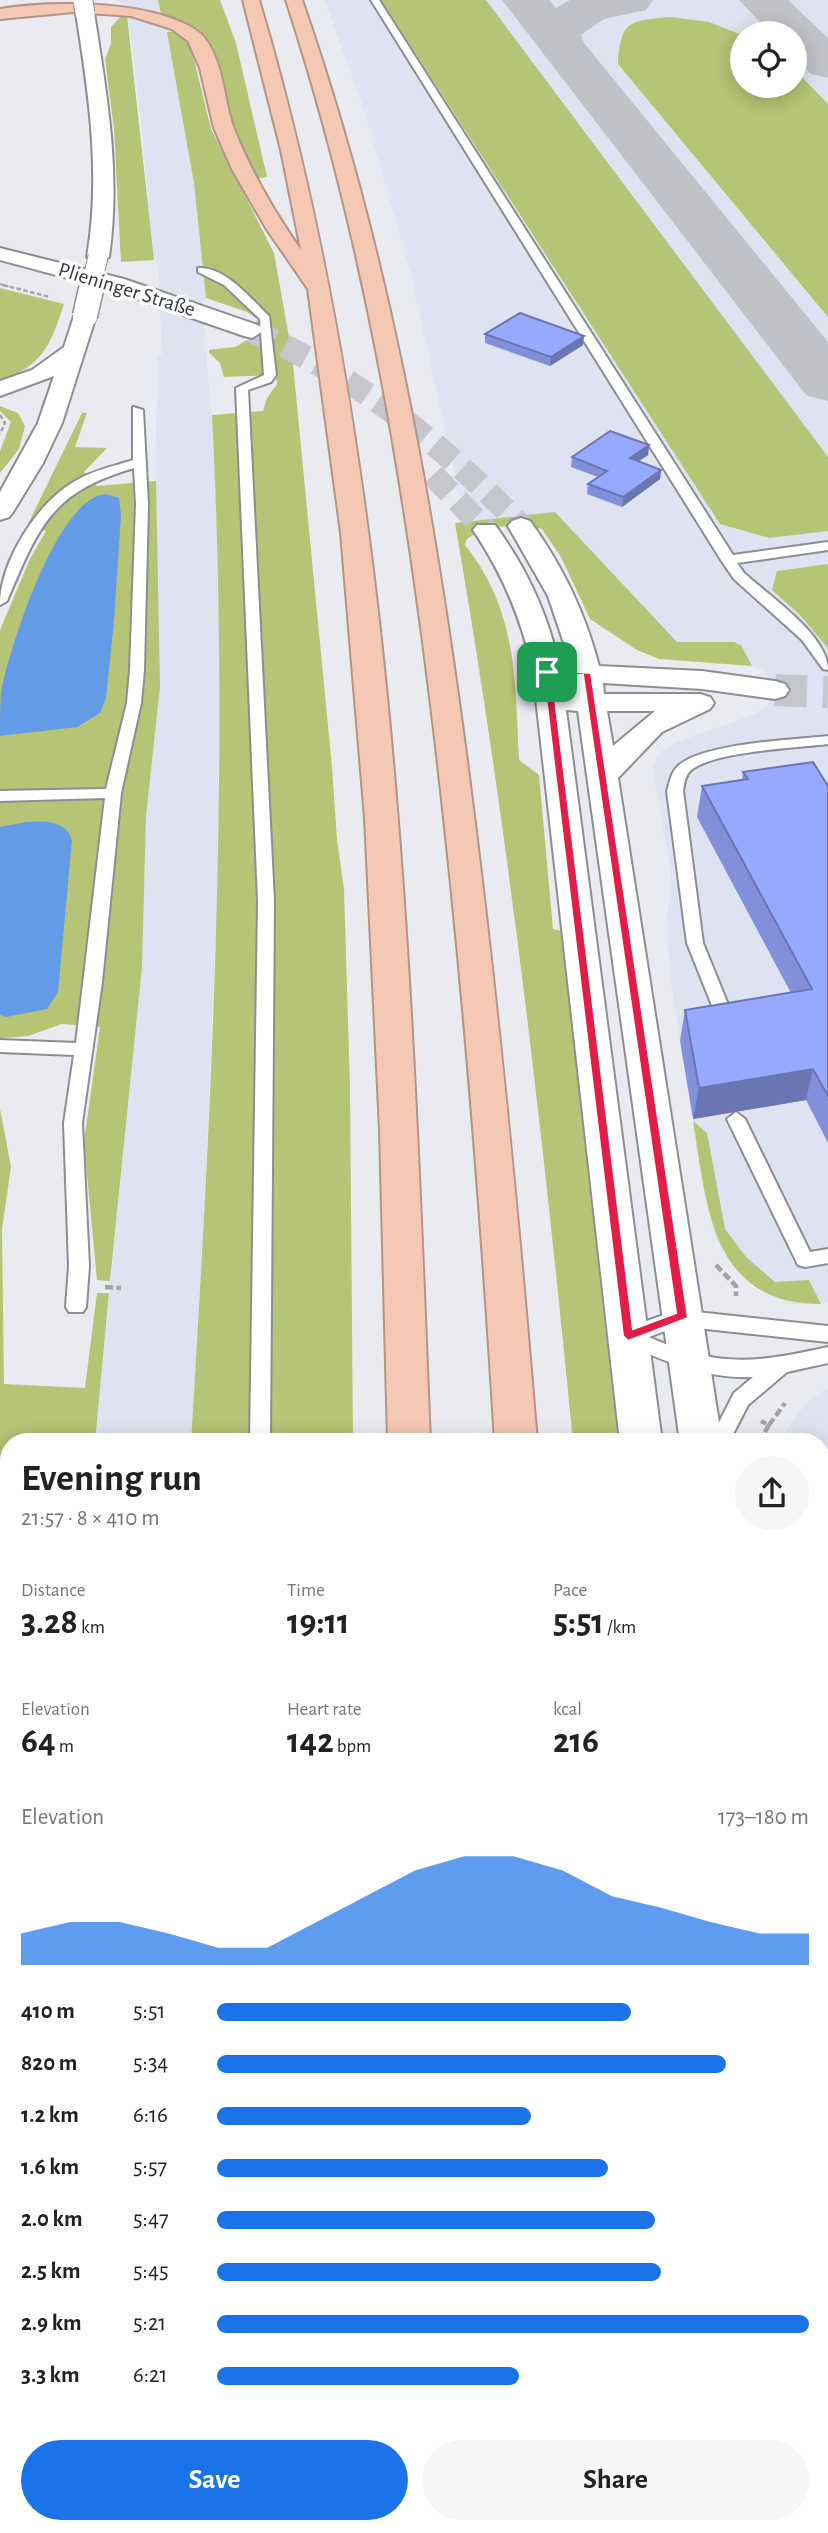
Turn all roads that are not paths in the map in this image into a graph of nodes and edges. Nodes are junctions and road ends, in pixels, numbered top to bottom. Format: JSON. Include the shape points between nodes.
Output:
{"nodes":[{"id":1,"x":251,"y":0,"type":"edge"},
{"id":2,"x":295,"y":0,"type":"edge"},
{"id":3,"x":374,"y":0,"type":"edge"},
{"id":4,"x":84,"y":5,"type":"edge"},
{"id":5,"x":0,"y":14,"type":"edge"},
{"id":6,"x":0,"y":254,"type":"edge"},
{"id":7,"x":202,"y":270,"type":"dead end"},
{"id":8,"x":0,"y":275,"type":"edge"},
{"id":9,"x":320,"y":291,"type":"junction"},
{"id":10,"x":75,"y":349,"type":"junction"},
{"id":11,"x":0,"y":388,"type":"edge"},
{"id":12,"x":0,"y":396,"type":"edge"},
{"id":13,"x":58,"y":398,"type":"junction"},
{"id":14,"x":138,"y":410,"type":"dead end"},
{"id":15,"x":140,"y":462,"type":"junction"},
{"id":16,"x":0,"y":512,"type":"edge"},
{"id":17,"x":521,"y":527,"type":"tunnel mouth"},
{"id":18,"x":486,"y":530,"type":"tunnel mouth"},
{"id":19,"x":828,"y":546,"type":"edge"},
{"id":20,"x":728,"y":560,"type":"junction"},
{"id":21,"x":0,"y":601,"type":"edge"},
{"id":22,"x":828,"y":666,"type":"edge"},
{"id":23,"x":547,"y":672,"type":"junction"},
{"id":24,"x":587,"y":673,"type":"junction"},
{"id":25,"x":551,"y":701,"type":"junction"},
{"id":26,"x":592,"y":702,"type":"junction"},
{"id":27,"x":702,"y":703,"type":"junction"},
{"id":28,"x":828,"y":740,"type":"edge"},
{"id":29,"x":603,"y":776,"type":"junction"},
{"id":30,"x":113,"y":793,"type":"junction"},
{"id":31,"x":0,"y":796,"type":"edge"},
{"id":32,"x":727,"y":1024,"type":"edge"},
{"id":33,"x":0,"y":1046,"type":"edge"},
{"id":34,"x":83,"y":1049,"type":"junction"},
{"id":35,"x":736,"y":1119,"type":"dead end"},
{"id":36,"x":828,"y":1255,"type":"edge"},
{"id":37,"x":76,"y":1307,"type":"dead end"},
{"id":38,"x":682,"y":1318,"type":"junction"},
{"id":39,"x":828,"y":1334,"type":"edge"},
{"id":40,"x":628,"y":1336,"type":"junction"},
{"id":41,"x":828,"y":1355,"type":"edge"},
{"id":42,"x":690,"y":1362,"type":"junction"},
{"id":43,"x":782,"y":1364,"type":"junction"},
{"id":44,"x":260,"y":1433,"type":"edge"},
{"id":45,"x":409,"y":1433,"type":"edge"},
{"id":46,"x":515,"y":1433,"type":"edge"},
{"id":47,"x":640,"y":1433,"type":"edge"},
{"id":48,"x":700,"y":1433,"type":"edge"},
{"id":49,"x":724,"y":1433,"type":"edge"}],
"edges":[{"from":1,"to":9,"type":"highway","via":[[287,130]]},
{"from":2,"to":46,"type":"highway","via":[[368,254],[427,572],[475,965]]},
{"from":3,"to":20,"type":"lane"},
{"from":4,"to":10,"type":"main road","bridge":true,"via":[[104,192],[98,257]]},
{"from":5,"to":9,"type":"highway","via":[[56,7],[117,9],[161,18],[190,33],[202,49],[215,104],[239,162],[279,235]]},
{"from":6,"to":8,"type":"main road","name":"Plieninger Straße","via":[[116,284],[244,337]]},
{"from":7,"to":44,"type":"lane","via":[[228,283],[265,318],[271,375],[242,388],[266,901]]},
{"from":9,"to":45,"type":"highway","via":[[352,519],[382,828]]},
{"from":10,"to":11,"type":"main road","via":[[40,375]]},
{"from":10,"to":13,"type":"main road"},
{"from":12,"to":13,"type":"main road"},
{"from":13,"to":16,"type":"main road","via":[[35,454]]},
{"from":14,"to":15,"type":"lane"},
{"from":15,"to":21,"type":"lane","via":[[84,481],[68,492],[34,533]]},
{"from":15,"to":30,"type":"lane","via":[[135,691]]},
{"from":17,"to":24,"type":"main road","via":[[557,586]]},
{"from":18,"to":23,"type":"main road","via":[[519,583]]},
{"from":19,"to":20,"type":"lane"},
{"from":20,"to":22,"type":"lane","via":[[739,576],[807,637]]},
{"from":23,"to":24,"type":"main road"},
{"from":23,"to":25,"type":"main road"},
{"from":24,"to":26,"type":"main road"},
{"from":24,"to":27,"type":"main road","via":[[775,690]]},
{"from":25,"to":26,"type":"main road"},
{"from":25,"to":40,"type":"main road"},
{"from":26,"to":27,"type":"main road"},
{"from":26,"to":29,"type":"main road"},
{"from":27,"to":29,"type":"main road","via":[[652,724]]},
{"from":28,"to":32,"type":"lane","via":[[696,760],[681,771],[676,791],[695,943]]},
{"from":29,"to":38,"type":"main road"},
{"from":30,"to":31,"type":"lane"},
{"from":30,"to":34,"type":"lane"},
{"from":33,"to":34,"type":"lane"},
{"from":34,"to":37,"type":"lane","via":[[72,1137],[79,1266]]},
{"from":35,"to":36,"type":"lane","via":[[805,1260]]},
{"from":38,"to":39,"type":"lane"},
{"from":38,"to":40,"type":"lane","via":[[669,1318]]},
{"from":38,"to":42,"type":"main road"},
{"from":40,"to":42,"type":"lane"},
{"from":40,"to":47,"type":"main road"},
{"from":41,"to":43,"type":"lane"},
{"from":42,"to":43,"type":"lane","via":[[729,1369]]},
{"from":42,"to":48,"type":"main road"},
{"from":43,"to":49,"type":"lane","via":[[741,1399]]}]}
